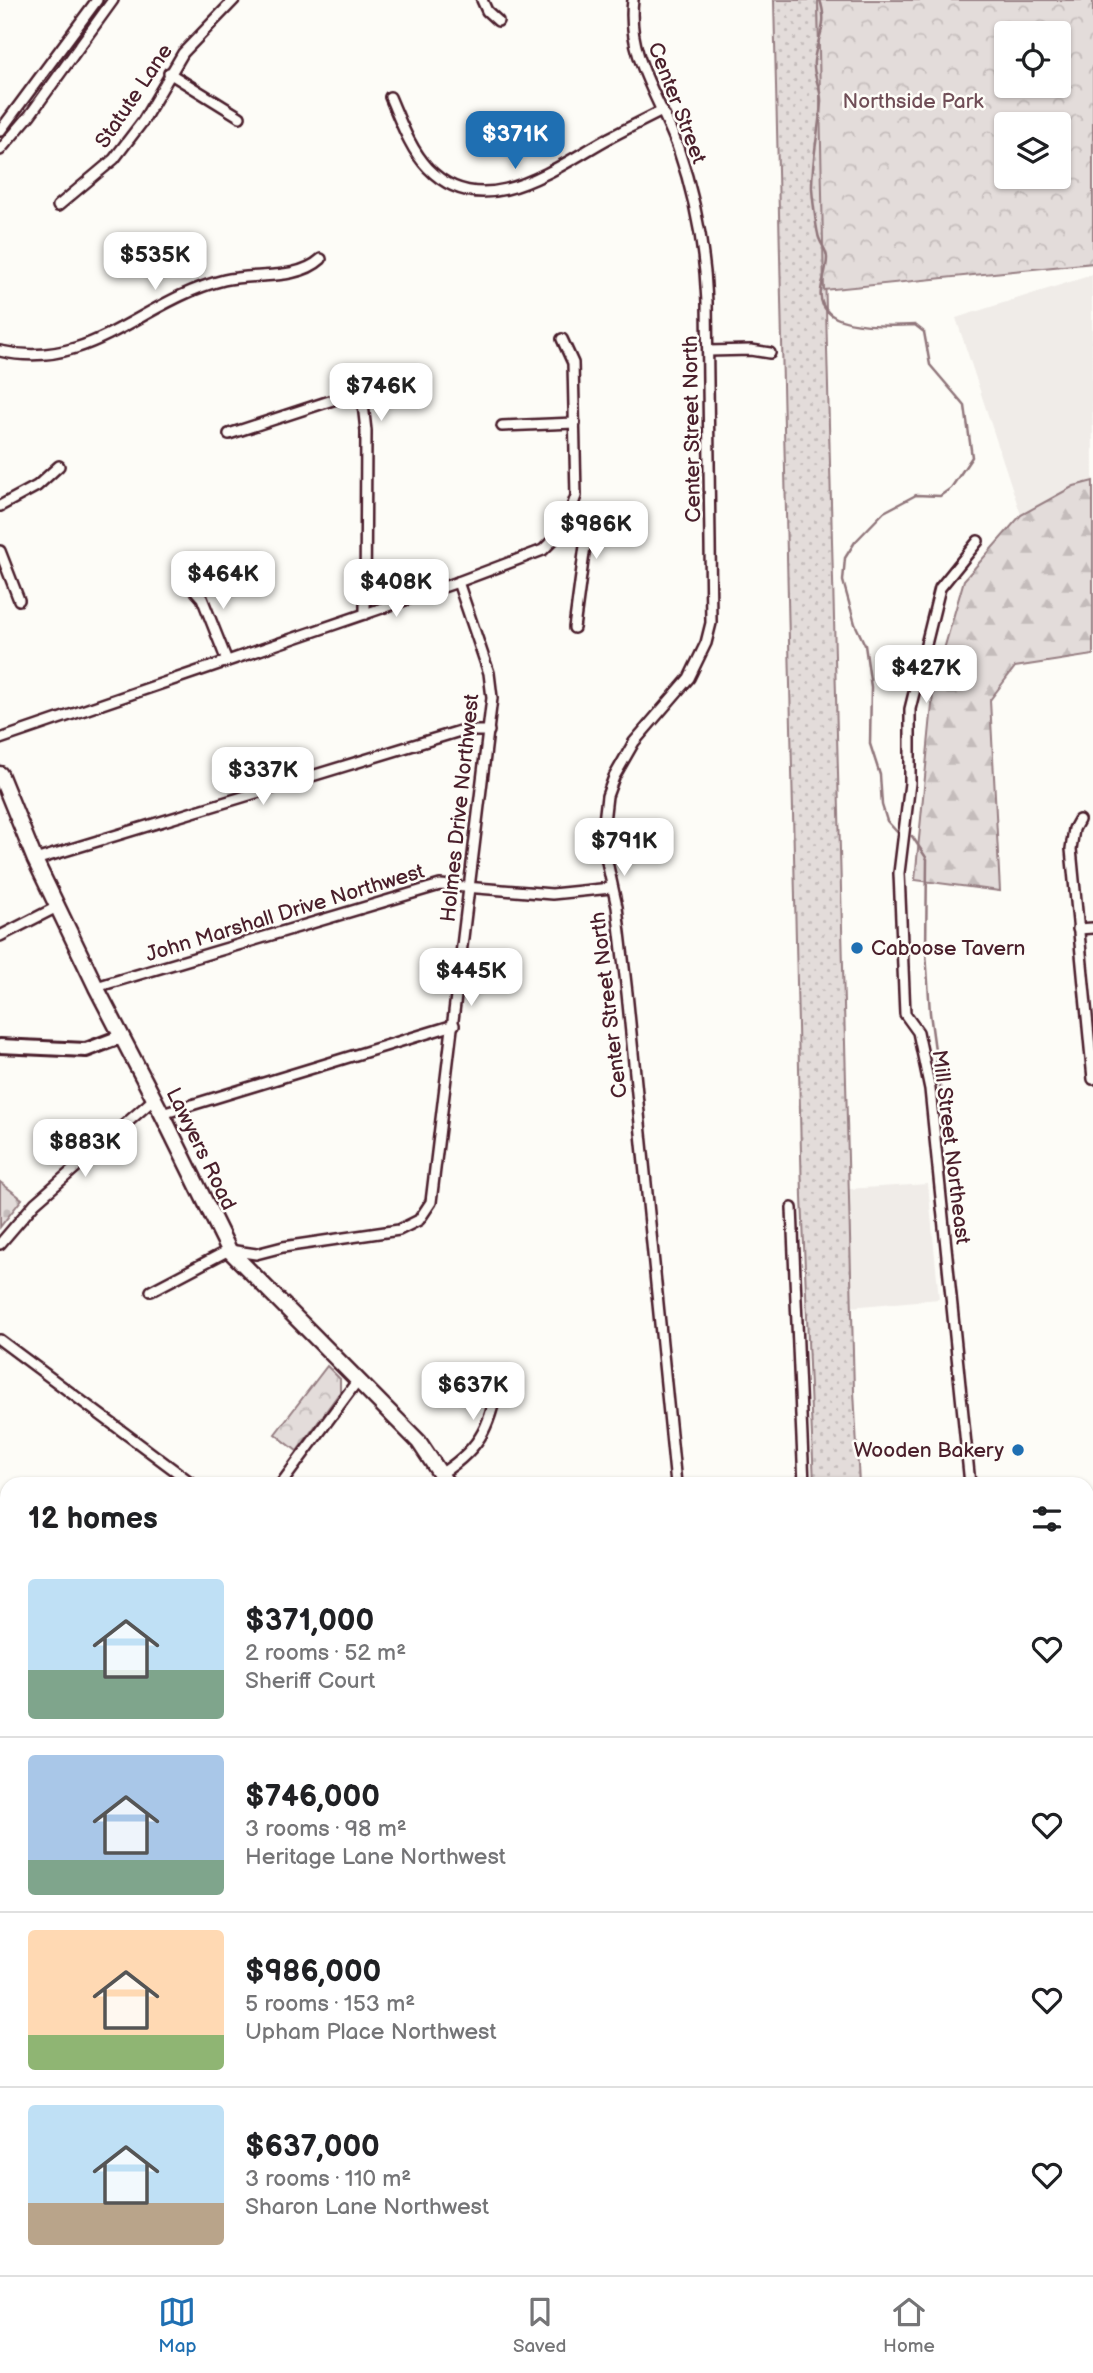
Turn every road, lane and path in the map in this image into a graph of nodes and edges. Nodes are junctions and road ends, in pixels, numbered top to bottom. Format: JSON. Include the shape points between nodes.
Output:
{"nodes":[{"id":1,"x":97,"y":0,"type":"edge"},
{"id":2,"x":113,"y":0,"type":"edge"},
{"id":3,"x":234,"y":0,"type":"edge"},
{"id":4,"x":482,"y":0,"type":"edge"},
{"id":5,"x":633,"y":0,"type":"edge"},
{"id":6,"x":498,"y":21,"type":"dead end"},
{"id":7,"x":169,"y":73,"type":"junction"},
{"id":8,"x":390,"y":97,"type":"dead end"},
{"id":9,"x":662,"y":111,"type":"junction"},
{"id":10,"x":240,"y":117,"type":"dead end"},
{"id":11,"x":0,"y":131,"type":"edge"},
{"id":12,"x":0,"y":150,"type":"edge"},
{"id":13,"x":58,"y":206,"type":"dead end"},
{"id":14,"x":321,"y":259,"type":"dead end"},
{"id":15,"x":707,"y":302,"type":"joint"},
{"id":16,"x":562,"y":339,"type":"dead end"},
{"id":17,"x":0,"y":351,"type":"edge"},
{"id":18,"x":708,"y":351,"type":"junction"},
{"id":19,"x":770,"y":353,"type":"dead end"},
{"id":20,"x":372,"y":380,"type":"dead end"},
{"id":21,"x":358,"y":399,"type":"junction"},
{"id":22,"x":575,"y":423,"type":"junction"},
{"id":23,"x":502,"y":426,"type":"dead end"},
{"id":24,"x":229,"y":434,"type":"dead end"},
{"id":25,"x":59,"y":466,"type":"dead end"},
{"id":26,"x":0,"y":506,"type":"edge"},
{"id":27,"x":568,"y":521,"type":"junction"},
{"id":28,"x":978,"y":541,"type":"dead end"},
{"id":29,"x":0,"y":551,"type":"edge"},
{"id":30,"x":186,"y":580,"type":"dead end"},
{"id":31,"x":458,"y":582,"type":"junction"},
{"id":32,"x":19,"y":600,"type":"dead end"},
{"id":33,"x":365,"y":614,"type":"junction"},
{"id":34,"x":574,"y":628,"type":"dead end"},
{"id":35,"x":226,"y":661,"type":"junction"},
{"id":36,"x":489,"y":731,"type":"junction"},
{"id":37,"x":0,"y":739,"type":"edge"},
{"id":38,"x":0,"y":774,"type":"edge"},
{"id":39,"x":1079,"y":820,"type":"dead end"},
{"id":40,"x":35,"y":860,"type":"junction"},
{"id":41,"x":471,"y":885,"type":"junction"},
{"id":42,"x":611,"y":888,"type":"junction"},
{"id":43,"x":57,"y":907,"type":"junction"},
{"id":44,"x":1093,"y":928,"type":"edge"},
{"id":45,"x":1078,"y":929,"type":"junction"},
{"id":46,"x":0,"y":936,"type":"edge"},
{"id":47,"x":96,"y":988,"type":"junction"},
{"id":48,"x":454,"y":1025,"type":"junction"},
{"id":49,"x":120,"y":1037,"type":"junction"},
{"id":50,"x":0,"y":1046,"type":"edge"},
{"id":51,"x":1093,"y":1080,"type":"edge"},
{"id":52,"x":154,"y":1099,"type":"junction"},
{"id":53,"x":163,"y":1114,"type":"junction"},
{"id":54,"x":792,"y":1208,"type":"dead end"},
{"id":55,"x":0,"y":1244,"type":"edge"},
{"id":56,"x":229,"y":1250,"type":"junction"},
{"id":57,"x":151,"y":1291,"type":"dead end"},
{"id":58,"x":0,"y":1340,"type":"edge"},
{"id":59,"x":501,"y":1371,"type":"dead end"},
{"id":60,"x":358,"y":1380,"type":"junction"},
{"id":61,"x":184,"y":1477,"type":"edge"},
{"id":62,"x":286,"y":1477,"type":"edge"},
{"id":63,"x":443,"y":1477,"type":"edge"},
{"id":64,"x":446,"y":1477,"type":"edge"},
{"id":65,"x":675,"y":1477,"type":"edge"},
{"id":66,"x":804,"y":1477,"type":"edge"},
{"id":67,"x":969,"y":1477,"type":"edge"}],
"edges":[{"from":1,"to":11,"type":"street"},
{"from":2,"to":12,"type":"street"},
{"from":3,"to":7,"type":"street","name":"Statute Lane"},
{"from":4,"to":6,"type":"street"},
{"from":5,"to":9,"type":"street","name":"Center Street","via":[[635,47]]},
{"from":7,"to":10,"type":"street"},
{"from":7,"to":13,"type":"street","name":"Statute Lane","via":[[129,141],[106,167]]},
{"from":8,"to":9,"type":"street","via":[[428,168],[453,186],[480,192],[507,190],[548,173]]},
{"from":9,"to":15,"type":"street","name":"Center Street","via":[[689,184],[703,251]]},
{"from":14,"to":17,"type":"street","via":[[297,272],[244,276],[201,287],[70,351],[32,355]]},
{"from":15,"to":18,"type":"street","name":"Center Street North"},
{"from":16,"to":22,"type":"street","via":[[573,363]]},
{"from":18,"to":19,"type":"street"},
{"from":18,"to":42,"type":"street","name":"Center Street North","via":[[711,623],[689,678],[634,742],[614,777],[602,839]]},
{"from":20,"to":21,"type":"street"},
{"from":21,"to":24,"type":"street","via":[[338,397]]},
{"from":21,"to":33,"type":"street","via":[[365,411],[366,431]]},
{"from":22,"to":23,"type":"street"},
{"from":22,"to":27,"type":"street","via":[[576,496]]},
{"from":25,"to":26,"type":"street","via":[[37,486]]},
{"from":27,"to":31,"type":"street","via":[[554,542],[533,556]]},
{"from":27,"to":34,"type":"street","via":[[587,531]]},
{"from":28,"to":67,"type":"street","name":"Mill Street Northeast","via":[[940,587],[931,615],[910,709],[910,783],[899,873],[905,1014],[918,1032],[930,1089]]},
{"from":29,"to":32,"type":"street"},
{"from":30,"to":35,"type":"street","via":[[202,598]]},
{"from":31,"to":33,"type":"street"},
{"from":31,"to":36,"type":"street","name":"Holmes Drive Northwest","via":[[490,681]]},
{"from":33,"to":35,"type":"street"},
{"from":35,"to":37,"type":"street"},
{"from":36,"to":40,"type":"street","via":[[460,732]]},
{"from":36,"to":41,"type":"street","name":"Holmes Drive Northwest"},
{"from":38,"to":40,"type":"main road","name":"Lawyers Road"},
{"from":39,"to":45,"type":"street","via":[[1070,849]]},
{"from":40,"to":43,"type":"main road","name":"Lawyers Road"},
{"from":41,"to":42,"type":"street","name":"John Marshall Drive Northwest","via":[[552,894]]},
{"from":41,"to":47,"type":"street","name":"John Marshall Drive Northwest","via":[[430,887]]},
{"from":41,"to":48,"type":"street","name":"Holmes Drive Northwest"},
{"from":42,"to":65,"type":"street","name":"Center Street North","via":[[617,907]]},
{"from":43,"to":46,"type":"street"},
{"from":43,"to":47,"type":"main road","name":"Lawyers Road"},
{"from":44,"to":45,"type":"street"},
{"from":45,"to":51,"type":"street"},
{"from":47,"to":49,"type":"main road","name":"Lawyers Road"},
{"from":48,"to":53,"type":"street"},
{"from":48,"to":56,"type":"street","name":"Holmes Drive Northwest","via":[[435,1183],[431,1202],[419,1220],[399,1230],[256,1254]]},
{"from":49,"to":50,"type":"main road","via":[[86,1050]]},
{"from":49,"to":52,"type":"main road","name":"Lawyers Road"},
{"from":52,"to":53,"type":"main road","name":"Lawyers Road"},
{"from":52,"to":55,"type":"street","via":[[36,1203]]},
{"from":53,"to":56,"type":"main road","name":"Lawyers Road"},
{"from":54,"to":66,"type":"street"},
{"from":56,"to":57,"type":"street"},
{"from":56,"to":60,"type":"main road","name":"Lawyers Road"},
{"from":58,"to":61,"type":"street"},
{"from":59,"to":64,"type":"street","via":[[484,1434]]},
{"from":60,"to":62,"type":"street"},
{"from":60,"to":63,"type":"main road","name":"Lawyers Road","via":[[419,1442]]}]}
